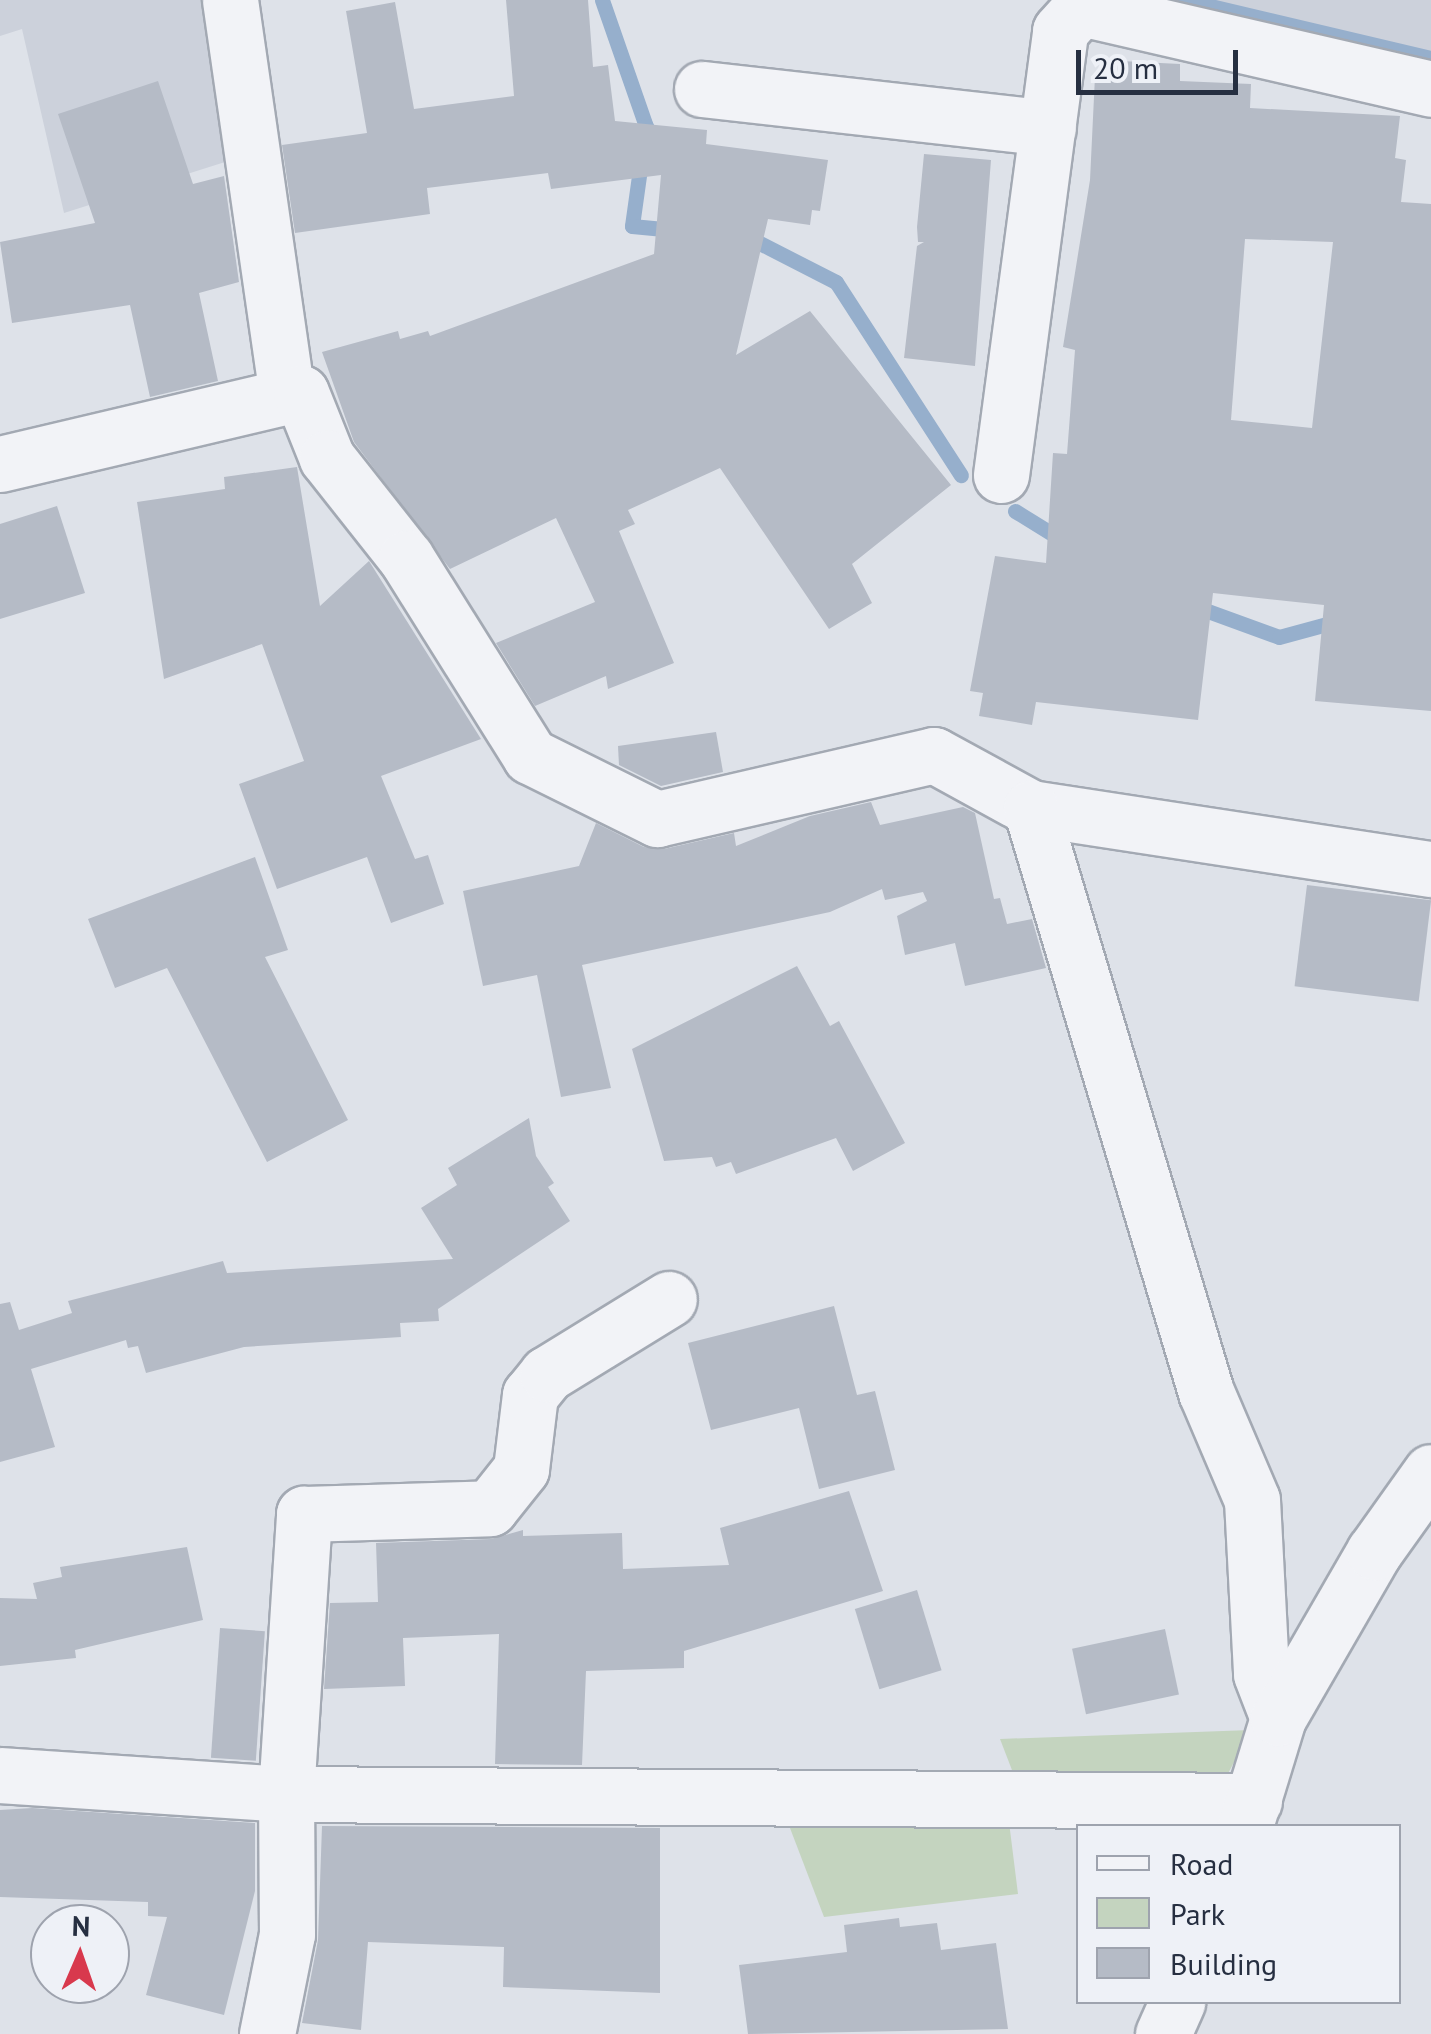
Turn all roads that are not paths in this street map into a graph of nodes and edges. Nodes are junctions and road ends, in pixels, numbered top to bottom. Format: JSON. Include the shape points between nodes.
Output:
{"nodes":[{"id":1,"x":230,"y":0,"type":"edge"},
{"id":2,"x":1082,"y":4,"type":"edge"},
{"id":3,"x":1431,"y":88,"type":"edge"},
{"id":4,"x":702,"y":89,"type":"dead end"},
{"id":5,"x":1048,"y":128,"type":"junction"},
{"id":6,"x":286,"y":391,"type":"junction"},
{"id":7,"x":0,"y":464,"type":"edge"},
{"id":8,"x":1002,"y":475,"type":"dead end"},
{"id":9,"x":1030,"y":808,"type":"junction"},
{"id":10,"x":1431,"y":869,"type":"edge"},
{"id":11,"x":669,"y":1299,"type":"dead end"},
{"id":12,"x":1431,"y":1472,"type":"edge"},
{"id":13,"x":1278,"y":1718,"type":"junction"},
{"id":14,"x":0,"y":1775,"type":"edge"},
{"id":15,"x":286,"y":1794,"type":"junction"},
{"id":16,"x":1250,"y":1814,"type":"edge"},
{"id":17,"x":1176,"y":2004,"type":"edge"},
{"id":18,"x":267,"y":2034,"type":"edge"},
{"id":19,"x":1163,"y":2034,"type":"edge"}],
"edges":[{"from":1,"to":6,"type":"street"},
{"from":2,"to":3,"type":"street"},
{"from":2,"to":5,"type":"street","via":[[1060,31]]},
{"from":4,"to":5,"type":"street"},
{"from":5,"to":8,"type":"street"},
{"from":6,"to":7,"type":"street"},
{"from":6,"to":9,"type":"street","via":[[301,393],[327,458],[406,558],[530,756],[657,818],[934,754]]},
{"from":9,"to":10,"type":"street"},
{"from":9,"to":13,"type":"street","via":[[1206,1392],[1252,1500],[1260,1674]]},
{"from":11,"to":15,"type":"street","via":[[547,1374],[530,1395],[521,1469],[490,1508],[304,1514]]},
{"from":12,"to":13,"type":"street","via":[[1374,1552]]},
{"from":13,"to":16,"type":"street"},
{"from":14,"to":15,"type":"street"},
{"from":15,"to":16,"type":"street"},
{"from":15,"to":18,"type":"street","via":[[288,1934]]},
{"from":17,"to":19,"type":"street"}]}
